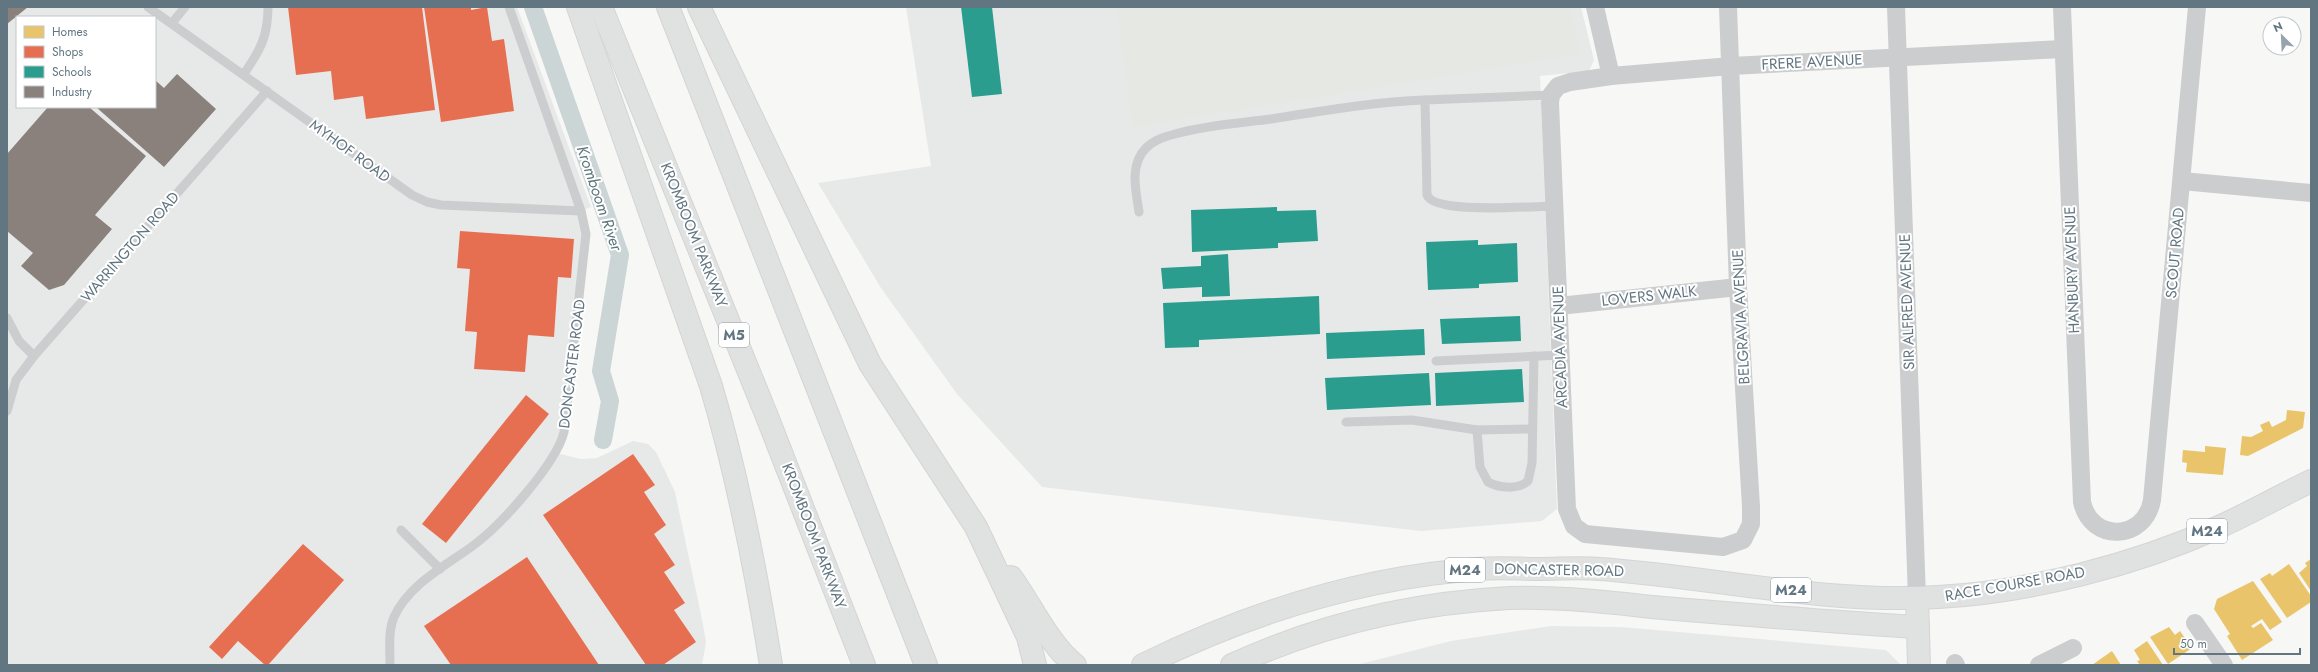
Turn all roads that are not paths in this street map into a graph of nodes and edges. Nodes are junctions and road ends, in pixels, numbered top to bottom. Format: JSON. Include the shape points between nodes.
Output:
{"nodes":[{"id":1,"x":148,"y":7,"type":"edge"},
{"id":2,"x":185,"y":7,"type":"edge"},
{"id":3,"x":268,"y":7,"type":"edge"},
{"id":4,"x":508,"y":7,"type":"edge"},
{"id":5,"x":578,"y":7,"type":"edge"},
{"id":6,"x":601,"y":7,"type":"edge"},
{"id":7,"x":668,"y":7,"type":"edge"},
{"id":8,"x":698,"y":7,"type":"edge"},
{"id":9,"x":1595,"y":7,"type":"edge"},
{"id":10,"x":1728,"y":7,"type":"edge"},
{"id":11,"x":1896,"y":7,"type":"edge"},
{"id":12,"x":2062,"y":7,"type":"edge"},
{"id":13,"x":2197,"y":7,"type":"edge"},
{"id":14,"x":172,"y":23,"type":"junction"},
{"id":15,"x":2063,"y":49,"type":"junction"},
{"id":16,"x":1898,"y":58,"type":"junction"},
{"id":17,"x":1731,"y":66,"type":"junction"},
{"id":18,"x":244,"y":74,"type":"junction"},
{"id":19,"x":1611,"y":76,"type":"junction"},
{"id":20,"x":1556,"y":90,"type":"junction"},
{"id":21,"x":267,"y":91,"type":"junction"},
{"id":22,"x":1425,"y":100,"type":"junction"},
{"id":23,"x":2182,"y":181,"type":"junction"},
{"id":24,"x":2311,"y":193,"type":"edge"},
{"id":25,"x":1554,"y":206,"type":"junction"},
{"id":26,"x":581,"y":211,"type":"junction"},
{"id":27,"x":1139,"y":212,"type":"dead end"},
{"id":28,"x":1738,"y":287,"type":"junction"},
{"id":29,"x":1559,"y":306,"type":"junction"},
{"id":30,"x":7,"y":319,"type":"edge"},
{"id":31,"x":1561,"y":355,"type":"junction"},
{"id":32,"x":34,"y":356,"type":"junction"},
{"id":33,"x":1534,"y":356,"type":"junction"},
{"id":34,"x":1436,"y":361,"type":"dead end"},
{"id":35,"x":12,"y":380,"type":"edge"},
{"id":36,"x":7,"y":411,"type":"edge"},
{"id":37,"x":1346,"y":422,"type":"dead end"},
{"id":38,"x":1532,"y":429,"type":"junction"},
{"id":39,"x":1477,"y":430,"type":"junction"},
{"id":40,"x":2311,"y":481,"type":"edge"},
{"id":41,"x":2097,"y":526,"type":"joint"},
{"id":42,"x":976,"y":527,"type":"junction"},
{"id":43,"x":401,"y":530,"type":"dead end"},
{"id":44,"x":1660,"y":542,"type":"joint"},
{"id":45,"x":440,"y":569,"type":"junction"},
{"id":46,"x":1917,"y":598,"type":"junction"},
{"id":47,"x":2195,"y":623,"type":"dead end"},
{"id":48,"x":1918,"y":627,"type":"junction"},
{"id":49,"x":2073,"y":648,"type":"dead end"},
{"id":50,"x":390,"y":665,"type":"edge"},
{"id":51,"x":771,"y":665,"type":"edge"},
{"id":52,"x":864,"y":665,"type":"edge"},
{"id":53,"x":926,"y":665,"type":"edge"},
{"id":54,"x":1035,"y":665,"type":"edge"},
{"id":55,"x":1075,"y":665,"type":"edge"},
{"id":56,"x":1143,"y":665,"type":"edge"},
{"id":57,"x":1232,"y":665,"type":"edge"},
{"id":58,"x":1919,"y":665,"type":"edge"},
{"id":59,"x":2039,"y":665,"type":"edge"},
{"id":60,"x":2224,"y":665,"type":"edge"}],
"edges":[{"from":1,"to":14,"type":"lane","name":"MYHOF ROAD"},
{"from":2,"to":14,"type":"lane"},
{"from":3,"to":18,"type":"lane","via":[[261,49]]},
{"from":4,"to":26,"type":"lane","name":"DONCASTER ROAD"},
{"from":5,"to":51,"type":"main road","via":[[711,386],[730,449]]},
{"from":6,"to":52,"type":"main road","name":"KROMBOOM PARKWAY","number":"M5","via":[[768,419]]},
{"from":7,"to":53,"type":"main road"},
{"from":8,"to":42,"type":"main road","via":[[870,364]]},
{"from":9,"to":19,"type":"street"},
{"from":10,"to":17,"type":"street","name":"BELGRAVIA AVENUE"},
{"from":11,"to":16,"type":"street","name":"SIR ALFRED AVENUE"},
{"from":12,"to":15,"type":"street","name":"HANBURY AVENUE"},
{"from":13,"to":23,"type":"street","name":"SCOUT ROAD"},
{"from":14,"to":18,"type":"lane","name":"MYHOF ROAD"},
{"from":15,"to":16,"type":"street","name":"FRERE AVENUE"},
{"from":15,"to":41,"type":"street","name":"HANBURY AVENUE","via":[[2082,502],[2085,515]]},
{"from":16,"to":17,"type":"street","name":"FRERE AVENUE"},
{"from":16,"to":46,"type":"street","name":"SIR ALFRED AVENUE"},
{"from":17,"to":19,"type":"street","name":"FRERE AVENUE"},
{"from":17,"to":28,"type":"street","name":"BELGRAVIA AVENUE"},
{"from":18,"to":21,"type":"lane","name":"MYHOF ROAD"},
{"from":19,"to":20,"type":"street","name":"FRERE AVENUE"},
{"from":20,"to":22,"type":"lane"},
{"from":20,"to":25,"type":"street","name":"ARCADIA AVENUE"},
{"from":21,"to":26,"type":"lane","name":"MYHOF ROAD","via":[[412,195],[427,202],[441,205]]},
{"from":21,"to":32,"type":"lane","name":"WARRINGTON ROAD"},
{"from":22,"to":25,"type":"lane","via":[[1430,199],[1452,206]]},
{"from":22,"to":27,"type":"lane","via":[[1396,101],[1252,121],[1160,139],[1145,149],[1136,164],[1134,181]]},
{"from":23,"to":24,"type":"street"},
{"from":23,"to":41,"type":"street","name":"SCOUT ROAD","via":[[2149,513],[2131,529],[2114,532]]},
{"from":25,"to":29,"type":"street","name":"ARCADIA AVENUE"},
{"from":26,"to":45,"type":"lane","name":"DONCASTER ROAD","via":[[586,234],[562,442],[549,464],[485,536]]},
{"from":28,"to":29,"type":"street","name":"LOVERS WALK"},
{"from":28,"to":44,"type":"street","name":"BELGRAVIA AVENUE","via":[[1751,524],[1743,540],[1729,547]]},
{"from":29,"to":31,"type":"street","name":"ARCADIA AVENUE"},
{"from":30,"to":32,"type":"lane","via":[[19,341]]},
{"from":31,"to":33,"type":"lane"},
{"from":31,"to":44,"type":"street","name":"ARCADIA AVENUE","via":[[1567,509],[1570,518],[1580,532],[1585,534]]},
{"from":32,"to":35,"type":"lane","name":"WARRINGTON ROAD"},
{"from":33,"to":34,"type":"lane"},
{"from":33,"to":38,"type":"lane"},
{"from":35,"to":36,"type":"lane","name":"WARRINGTON ROAD"},
{"from":37,"to":39,"type":"lane","via":[[1412,420]]},
{"from":38,"to":39,"type":"lane"},
{"from":38,"to":39,"type":"lane","via":[[1532,463],[1528,481],[1516,486],[1500,486],[1488,482],[1483,476]]},
{"from":40,"to":46,"type":"main road","name":"RACE COURSE ROAD","number":"M24","via":[[2219,527],[2099,569],[2047,582],[1962,595]]},
{"from":42,"to":54,"type":"main road","via":[[1028,638]]},
{"from":42,"to":55,"type":"main road","via":[[1057,646]]},
{"from":43,"to":45,"type":"lane"},
{"from":45,"to":50,"type":"lane","name":"DONCASTER ROAD","via":[[409,596],[395,616],[391,626]]},
{"from":46,"to":48,"type":"main road"},
{"from":46,"to":56,"type":"main road","name":"DONCASTER ROAD","number":"M24","via":[[1818,593],[1597,568],[1482,568],[1401,578],[1306,599],[1231,625]]},
{"from":47,"to":60,"type":"street"},
{"from":48,"to":57,"type":"main road","name":"DONCASTER ROAD","number":"M24","via":[[1510,598],[1404,610],[1317,632]]},
{"from":48,"to":58,"type":"main road"},
{"from":49,"to":59,"type":"street"}]}
